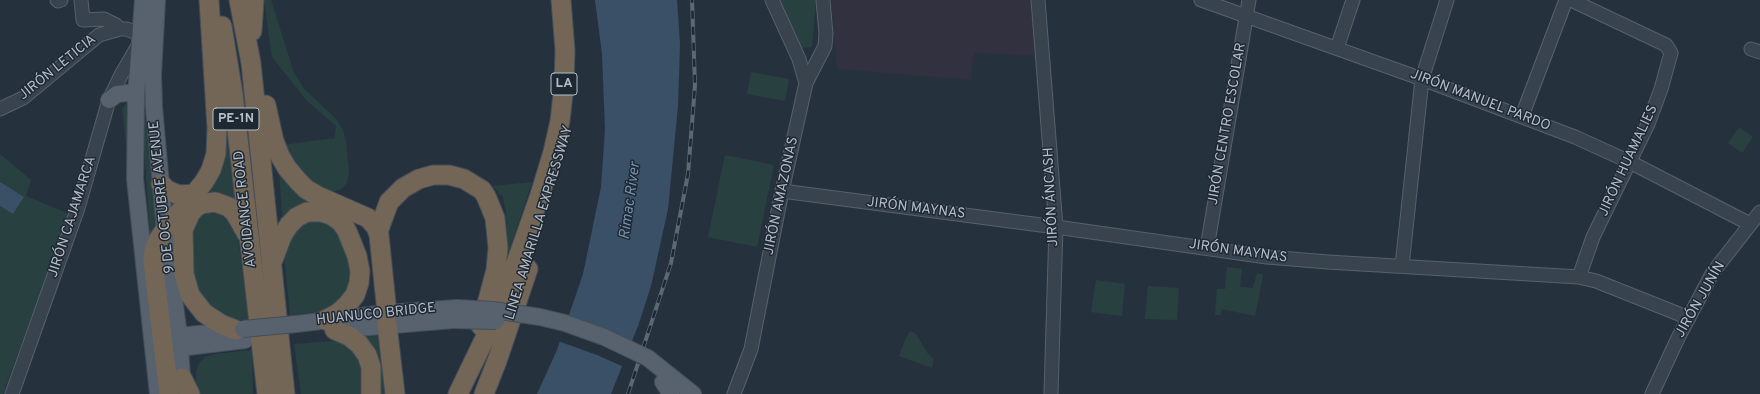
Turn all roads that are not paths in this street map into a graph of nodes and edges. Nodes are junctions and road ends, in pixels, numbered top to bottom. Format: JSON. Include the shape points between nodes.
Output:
{"nodes":[{"id":1,"x":58,"y":0,"type":"edge"},
{"id":2,"x":61,"y":0,"type":"edge"},
{"id":3,"x":81,"y":0,"type":"edge"},
{"id":4,"x":143,"y":0,"type":"edge"},
{"id":5,"x":157,"y":0,"type":"edge"},
{"id":6,"x":209,"y":0,"type":"edge"},
{"id":7,"x":218,"y":0,"type":"edge"},
{"id":8,"x":239,"y":0,"type":"edge"},
{"id":9,"x":254,"y":0,"type":"edge"},
{"id":10,"x":561,"y":0,"type":"edge"},
{"id":11,"x":571,"y":0,"type":"edge"},
{"id":12,"x":772,"y":0,"type":"edge"},
{"id":13,"x":823,"y":0,"type":"edge"},
{"id":14,"x":1038,"y":0,"type":"edge"},
{"id":15,"x":1201,"y":0,"type":"edge"},
{"id":16,"x":1249,"y":0,"type":"edge"},
{"id":17,"x":1353,"y":0,"type":"edge"},
{"id":18,"x":1447,"y":0,"type":"edge"},
{"id":19,"x":1566,"y":0,"type":"edge"},
{"id":20,"x":1571,"y":0,"type":"edge"},
{"id":21,"x":1246,"y":16,"type":"junction"},
{"id":22,"x":120,"y":29,"type":"junction"},
{"id":23,"x":140,"y":40,"type":"junction"},
{"id":24,"x":1337,"y":48,"type":"junction"},
{"id":25,"x":251,"y":63,"type":"junction"},
{"id":26,"x":1422,"y":78,"type":"junction"},
{"id":27,"x":806,"y":83,"type":"junction"},
{"id":28,"x":136,"y":96,"type":"junction"},
{"id":29,"x":109,"y":100,"type":"junction"},
{"id":30,"x":0,"y":109,"type":"edge"},
{"id":31,"x":1522,"y":116,"type":"junction"},
{"id":32,"x":1630,"y":162,"type":"junction"},
{"id":33,"x":161,"y":184,"type":"junction"},
{"id":34,"x":782,"y":191,"type":"junction"},
{"id":35,"x":196,"y":194,"type":"junction"},
{"id":36,"x":1760,"y":212,"type":"edge"},
{"id":37,"x":1750,"y":224,"type":"junction"},
{"id":38,"x":1056,"y":227,"type":"junction"},
{"id":39,"x":165,"y":230,"type":"junction"},
{"id":40,"x":378,"y":232,"type":"junction"},
{"id":41,"x":250,"y":239,"type":"junction"},
{"id":42,"x":1207,"y":248,"type":"junction"},
{"id":43,"x":149,"y":264,"type":"junction"},
{"id":44,"x":1402,"y":266,"type":"junction"},
{"id":45,"x":271,"y":268,"type":"junction"},
{"id":46,"x":1579,"y":277,"type":"junction"},
{"id":47,"x":1688,"y":318,"type":"junction"},
{"id":48,"x":387,"y":319,"type":"junction"},
{"id":49,"x":330,"y":325,"type":"junction"},
{"id":50,"x":241,"y":333,"type":"junction"},
{"id":51,"x":174,"y":343,"type":"junction"},
{"id":52,"x":211,"y":344,"type":"junction"},
{"id":53,"x":475,"y":360,"type":"junction"},
{"id":54,"x":645,"y":362,"type":"junction"},
{"id":55,"x":265,"y":371,"type":"junction"},
{"id":56,"x":667,"y":388,"type":"edge"},
{"id":57,"x":185,"y":389,"type":"edge"},
{"id":58,"x":281,"y":393,"type":"edge"},
{"id":59,"x":12,"y":394,"type":"edge"},
{"id":60,"x":158,"y":394,"type":"edge"},
{"id":61,"x":170,"y":394,"type":"edge"},
{"id":62,"x":257,"y":394,"type":"edge"},
{"id":63,"x":371,"y":394,"type":"edge"},
{"id":64,"x":395,"y":394,"type":"edge"},
{"id":65,"x":458,"y":394,"type":"edge"},
{"id":66,"x":484,"y":394,"type":"edge"},
{"id":67,"x":682,"y":394,"type":"edge"},
{"id":68,"x":693,"y":394,"type":"edge"},
{"id":69,"x":734,"y":394,"type":"edge"},
{"id":70,"x":1051,"y":394,"type":"edge"},
{"id":71,"x":1652,"y":394,"type":"edge"}],
"edges":[{"from":1,"to":2,"type":"street"},
{"from":3,"to":22,"type":"street","via":[[83,20],[104,19],[116,24]]},
{"from":4,"to":23,"type":"main road","name":"9 DE OCTUBRE AVENUE"},
{"from":5,"to":33,"type":"main road","name":"9 DE OCTUBRE AVENUE","via":[[153,81]]},
{"from":6,"to":35,"type":"highway","via":[[217,140],[211,170]]},
{"from":7,"to":41,"type":"highway","name":"AVOIDANCE ROAD","number":"PE-1N","via":[[233,94]]},
{"from":8,"to":25,"type":"highway","name":"AVOIDANCE ROAD","number":"PE-1N"},
{"from":9,"to":25,"type":"highway"},
{"from":10,"to":53,"type":"highway","name":"LINEA AMARILLA EXPRESSWAY","number":"LA","via":[[565,67],[557,136],[511,280]]},
{"from":11,"to":66,"type":"highway","name":"LINEA AMARILLA EXPRESSWAY","number":"LA","via":[[576,61],[570,124],[543,221]]},
{"from":12,"to":27,"type":"street","via":[[799,59]]},
{"from":13,"to":27,"type":"street","name":"JIRÓN AMAZONAS","via":[[825,46]]},
{"from":14,"to":38,"type":"street","name":"JIRÓN ÁNCASH"},
{"from":15,"to":21,"type":"street","name":"JIRÓN MANUEL PARDO"},
{"from":16,"to":21,"type":"street","name":"JIRÓN CENTRO ESCOLAR"},
{"from":17,"to":24,"type":"street"},
{"from":18,"to":26,"type":"street"},
{"from":19,"to":31,"type":"street"},
{"from":20,"to":32,"type":"street","name":"JIRÓN HUAMALIES","via":[[1666,45],[1671,54],[1662,89]]},
{"from":21,"to":24,"type":"street","name":"JIRÓN MANUEL PARDO"},
{"from":21,"to":42,"type":"street","name":"JIRÓN CENTRO ESCOLAR"},
{"from":22,"to":23,"type":"street","via":[[127,29]]},
{"from":22,"to":30,"type":"street","name":"JIRÓN LETICIA","via":[[99,35],[23,98]]},
{"from":23,"to":28,"type":"main road","name":"9 DE OCTUBRE AVENUE"},
{"from":23,"to":29,"type":"street","name":"JIRÓN CAJAMARCA"},
{"from":24,"to":26,"type":"street","name":"JIRÓN MANUEL PARDO"},
{"from":25,"to":40,"type":"highway","via":[[261,86],[274,141],[287,168],[306,189],[368,218]]},
{"from":25,"to":45,"type":"highway","name":"AVOIDANCE ROAD","number":"PE-1N"},
{"from":26,"to":31,"type":"street","name":"JIRÓN MANUEL PARDO"},
{"from":26,"to":44,"type":"street"},
{"from":27,"to":34,"type":"street","name":"JIRÓN AMAZONAS"},
{"from":28,"to":29,"type":"main road","via":[[127,93],[117,94]]},
{"from":28,"to":43,"type":"main road","name":"9 DE OCTUBRE AVENUE","via":[[135,179]]},
{"from":29,"to":59,"type":"street","name":"JIRÓN CAJAMARCA","via":[[78,208]]},
{"from":31,"to":32,"type":"street","name":"JIRÓN MANUEL PARDO"},
{"from":32,"to":37,"type":"street","name":"JIRÓN MANUEL PARDO"},
{"from":32,"to":46,"type":"street","name":"JIRÓN HUAMALIES","via":[[1593,237]]},
{"from":33,"to":35,"type":"highway","via":[[175,194]]},
{"from":33,"to":39,"type":"main road","name":"9 DE OCTUBRE AVENUE"},
{"from":34,"to":38,"type":"street","name":"JIRÓN MAYNAS"},
{"from":34,"to":69,"type":"street","name":"JIRÓN AMAZONAS","via":[[750,351]]},
{"from":35,"to":39,"type":"highway"},
{"from":36,"to":37,"type":"street","name":"JIRÓN JUNÍN"},
{"from":37,"to":47,"type":"street","name":"JIRÓN JUNÍN","via":[[1713,272]]},
{"from":38,"to":42,"type":"street","name":"JIRÓN MAYNAS"},
{"from":38,"to":70,"type":"street","name":"JIRÓN ÁNCASH"},
{"from":39,"to":43,"type":"highway"},
{"from":39,"to":51,"type":"main road","name":"9 DE OCTUBRE AVENUE"},
{"from":40,"to":48,"type":"highway"},
{"from":40,"to":53,"type":"highway","via":[[390,202],[403,188],[419,179],[442,174],[456,176],[477,186],[486,196],[497,226],[498,254],[479,331]]},
{"from":41,"to":50,"type":"highway","via":[[235,213],[229,207],[215,202],[201,204],[195,208],[183,230],[184,274],[190,295],[204,313]]},
{"from":41,"to":55,"type":"highway","name":"AVOIDANCE ROAD","number":"PE-1N"},
{"from":42,"to":44,"type":"street","name":"JIRÓN MAYNAS","via":[[1284,259]]},
{"from":43,"to":51,"type":"highway"},
{"from":43,"to":60,"type":"main road","name":"9 DE OCTUBRE AVENUE"},
{"from":44,"to":46,"type":"street","name":"JIRÓN MAYNAS"},
{"from":45,"to":49,"type":"highway","via":[[282,236],[288,225],[297,217],[307,212],[321,212],[341,222],[347,230],[357,256],[359,283],[355,295]]},
{"from":45,"to":58,"type":"highway","name":"AVOIDANCE ROAD","number":"PE-1N"},
{"from":46,"to":47,"type":"street","name":"JIRÓN MAYNAS","via":[[1596,281]]},
{"from":47,"to":71,"type":"street","name":"JIRÓN JUNÍN"},
{"from":48,"to":49,"type":"main road","name":"HUANUCO BRIDGE"},
{"from":48,"to":54,"type":"main road","name":"HUANUCO BRIDGE","bridge":true,"via":[[493,310],[540,317],[604,337]]},
{"from":48,"to":64,"type":"highway"},
{"from":49,"to":50,"type":"main road","name":"HUANUCO BRIDGE"},
{"from":49,"to":63,"type":"highway","via":[[350,336],[367,355],[371,367]]},
{"from":50,"to":51,"type":"main road"},
{"from":50,"to":52,"type":"main road"},
{"from":51,"to":52,"type":"main road"},
{"from":51,"to":57,"type":"main road","name":"9 DE OCTUBRE AVENUE"},
{"from":51,"to":61,"type":"highway"},
{"from":52,"to":57,"type":"main road","via":[[193,357]]},
{"from":53,"to":65,"type":"highway","name":"LINEA AMARILLA EXPRESSWAY","number":"LA"},
{"from":54,"to":56,"type":"main road"},
{"from":54,"to":68,"type":"main road"},
{"from":55,"to":58,"type":"highway","name":"AVOIDANCE ROAD","number":"PE-1N"},
{"from":55,"to":62,"type":"highway"},
{"from":56,"to":67,"type":"main road"}]}
